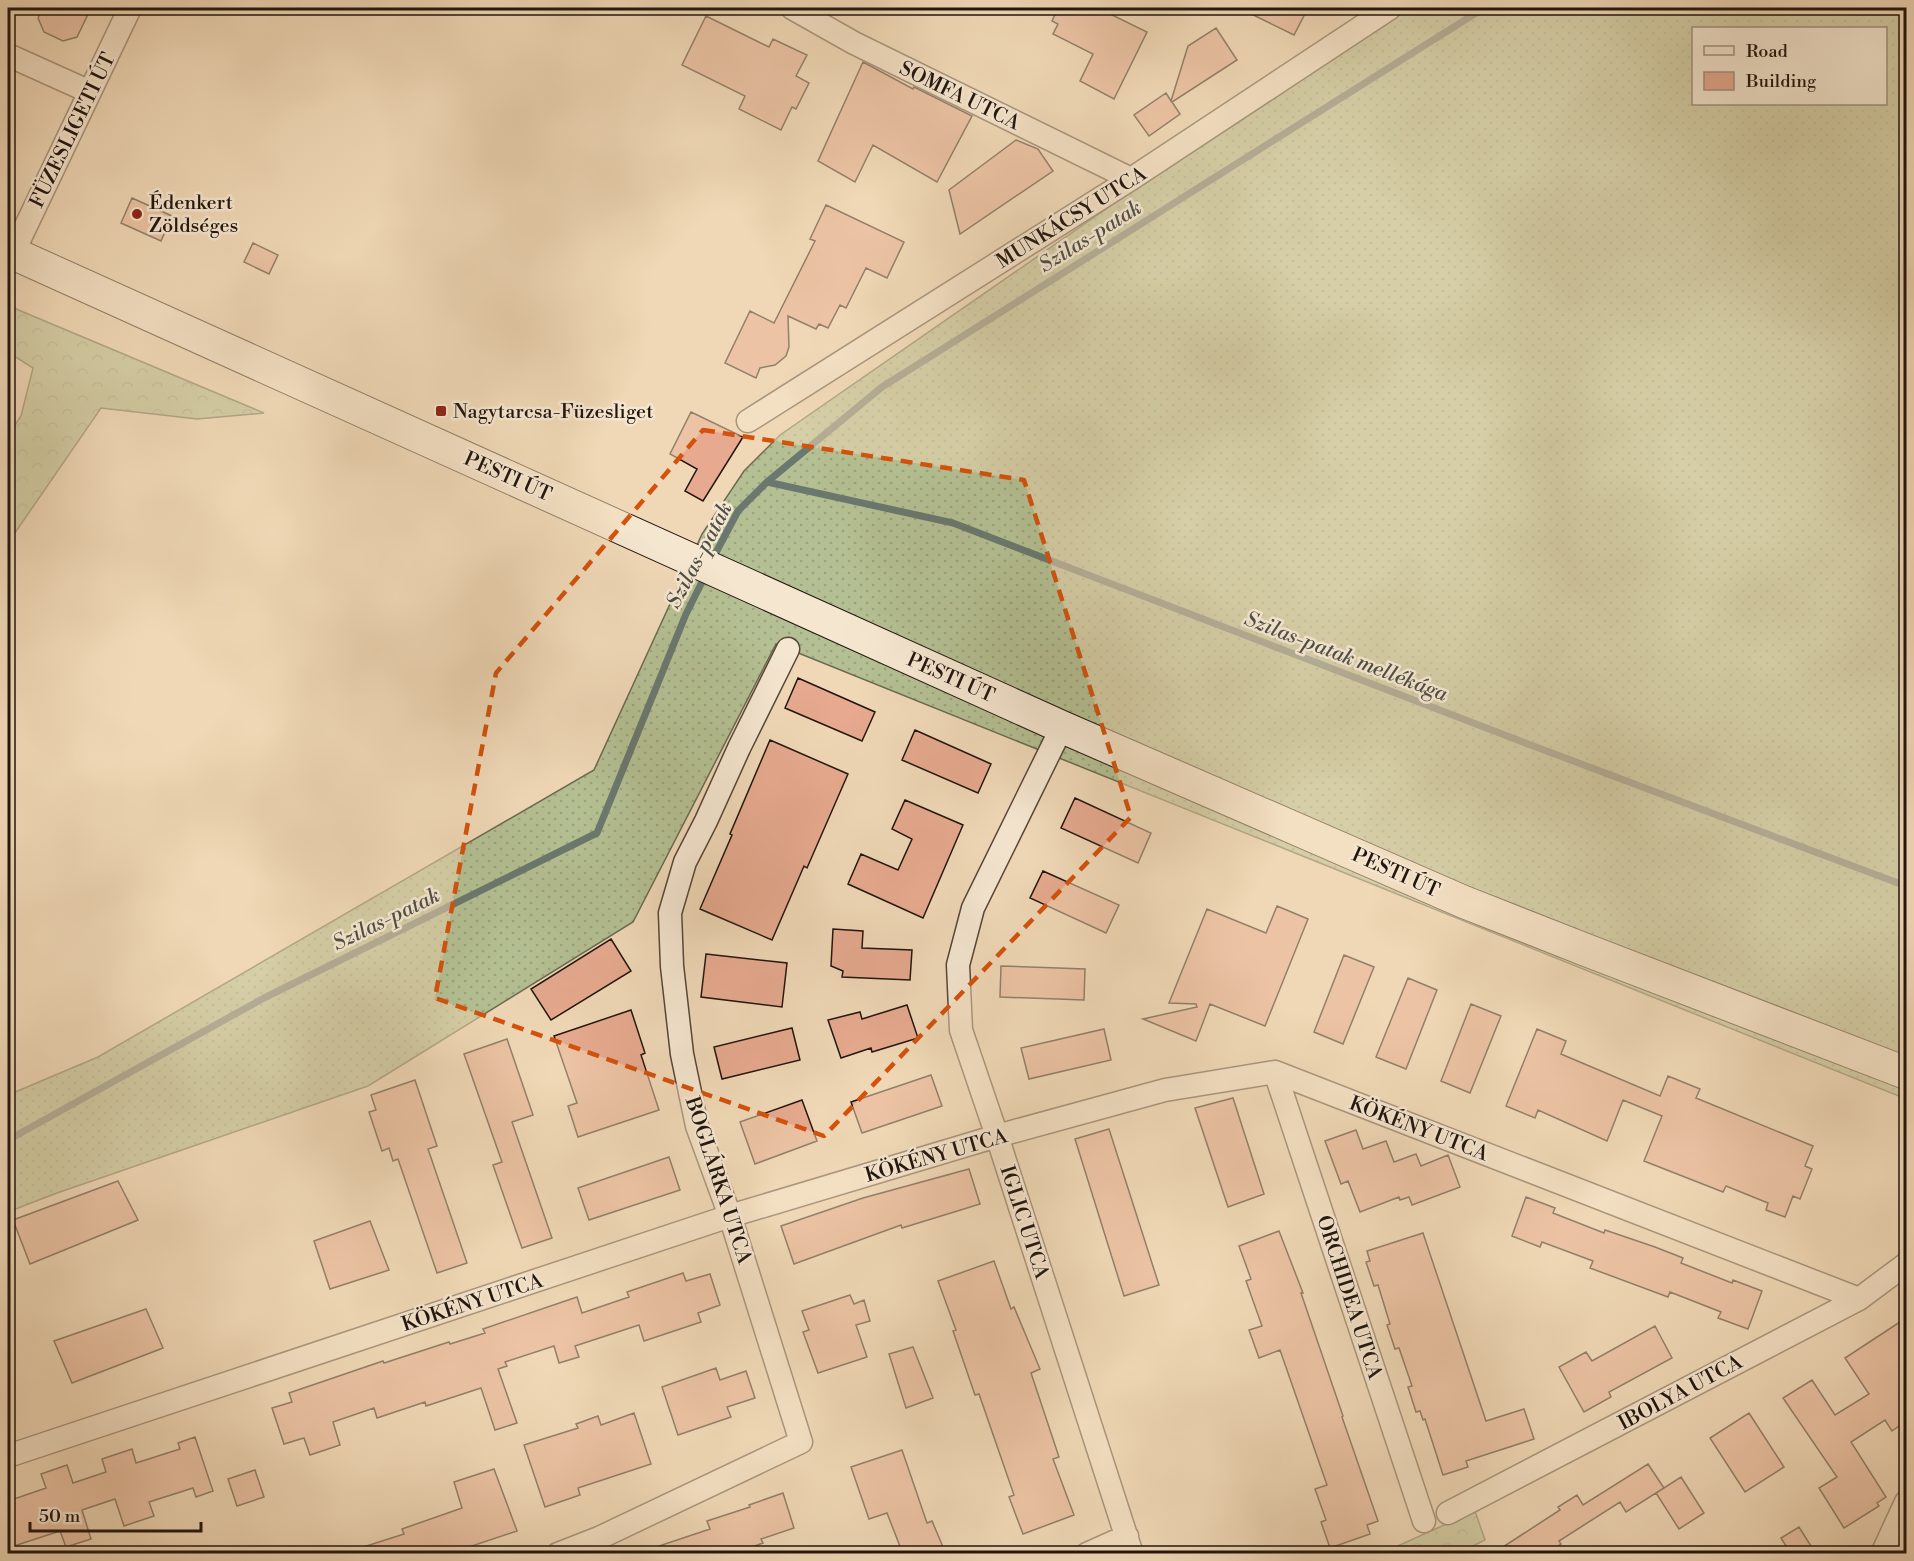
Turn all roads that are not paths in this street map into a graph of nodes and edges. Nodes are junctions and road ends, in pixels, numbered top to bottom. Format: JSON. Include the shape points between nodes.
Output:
{"nodes":[{"id":1,"x":130,"y":8,"type":"edge"},
{"id":2,"x":792,"y":8,"type":"edge"},
{"id":3,"x":1390,"y":8,"type":"edge"},
{"id":4,"x":8,"y":55,"type":"edge"},
{"id":5,"x":90,"y":92,"type":"junction"},
{"id":6,"x":1131,"y":179,"type":"junction"},
{"id":7,"x":10,"y":252,"type":"edge"},
{"id":8,"x":748,"y":421,"type":"dead end"},
{"id":9,"x":788,"y":650,"type":"dead end"},
{"id":10,"x":1062,"y":727,"type":"junction"},
{"id":11,"x":1275,"y":1072,"type":"junction"},
{"id":12,"x":1906,"y":1073,"type":"edge"},
{"id":13,"x":998,"y":1136,"type":"junction"},
{"id":14,"x":730,"y":1216,"type":"junction"},
{"id":15,"x":1906,"y":1264,"type":"edge"},
{"id":16,"x":1859,"y":1299,"type":"junction"},
{"id":17,"x":8,"y":1456,"type":"edge"},
{"id":18,"x":1906,"y":1502,"type":"edge"},
{"id":19,"x":1448,"y":1513,"type":"dead end"},
{"id":20,"x":1424,"y":1521,"type":"dead end"},
{"id":21,"x":1130,"y":1545,"type":"edge"},
{"id":22,"x":558,"y":1554,"type":"edge"},
{"id":23,"x":1087,"y":1554,"type":"edge"},
{"id":24,"x":1882,"y":1554,"type":"edge"}],
"edges":[{"from":1,"to":5,"type":"street","name":"FÜZESLIGETI ÚT"},
{"from":2,"to":6,"type":"street","name":"SOMFA UTCA"},
{"from":3,"to":6,"type":"street","name":"MUNKÁCSY UTCA"},
{"from":4,"to":5,"type":"street"},
{"from":5,"to":7,"type":"street","name":"FÜZESLIGETI ÚT"},
{"from":6,"to":8,"type":"street","name":"MUNKÁCSY UTCA"},
{"from":7,"to":10,"type":"main road","name":"PESTI ÚT"},
{"from":9,"to":14,"type":"street","name":"BOGLÁRKA UTCA","via":[[685,862],[670,913],[682,1054],[697,1126]]},
{"from":10,"to":12,"type":"main road","name":"PESTI ÚT","via":[[1464,902]]},
{"from":10,"to":13,"type":"street","name":"IGLIC UTCA","via":[[973,908],[958,965],[961,1030]]},
{"from":11,"to":13,"type":"street","name":"KÖKÉNY UTCA","via":[[1165,1090]]},
{"from":11,"to":16,"type":"street","name":"KÖKÉNY UTCA"},
{"from":11,"to":20,"type":"street","name":"ORCHIDEA UTCA"},
{"from":13,"to":14,"type":"street","name":"KÖKÉNY UTCA"},
{"from":13,"to":21,"type":"street","name":"IGLIC UTCA"},
{"from":14,"to":17,"type":"street","name":"KÖKÉNY UTCA"},
{"from":14,"to":22,"type":"street","name":"BOGLÁRKA UTCA","via":[[801,1442]]},
{"from":15,"to":16,"type":"street","name":"IBOLYA UTCA"},
{"from":16,"to":19,"type":"street","name":"IBOLYA UTCA"},
{"from":18,"to":24,"type":"street"},
{"from":21,"to":23,"type":"street"}]}
